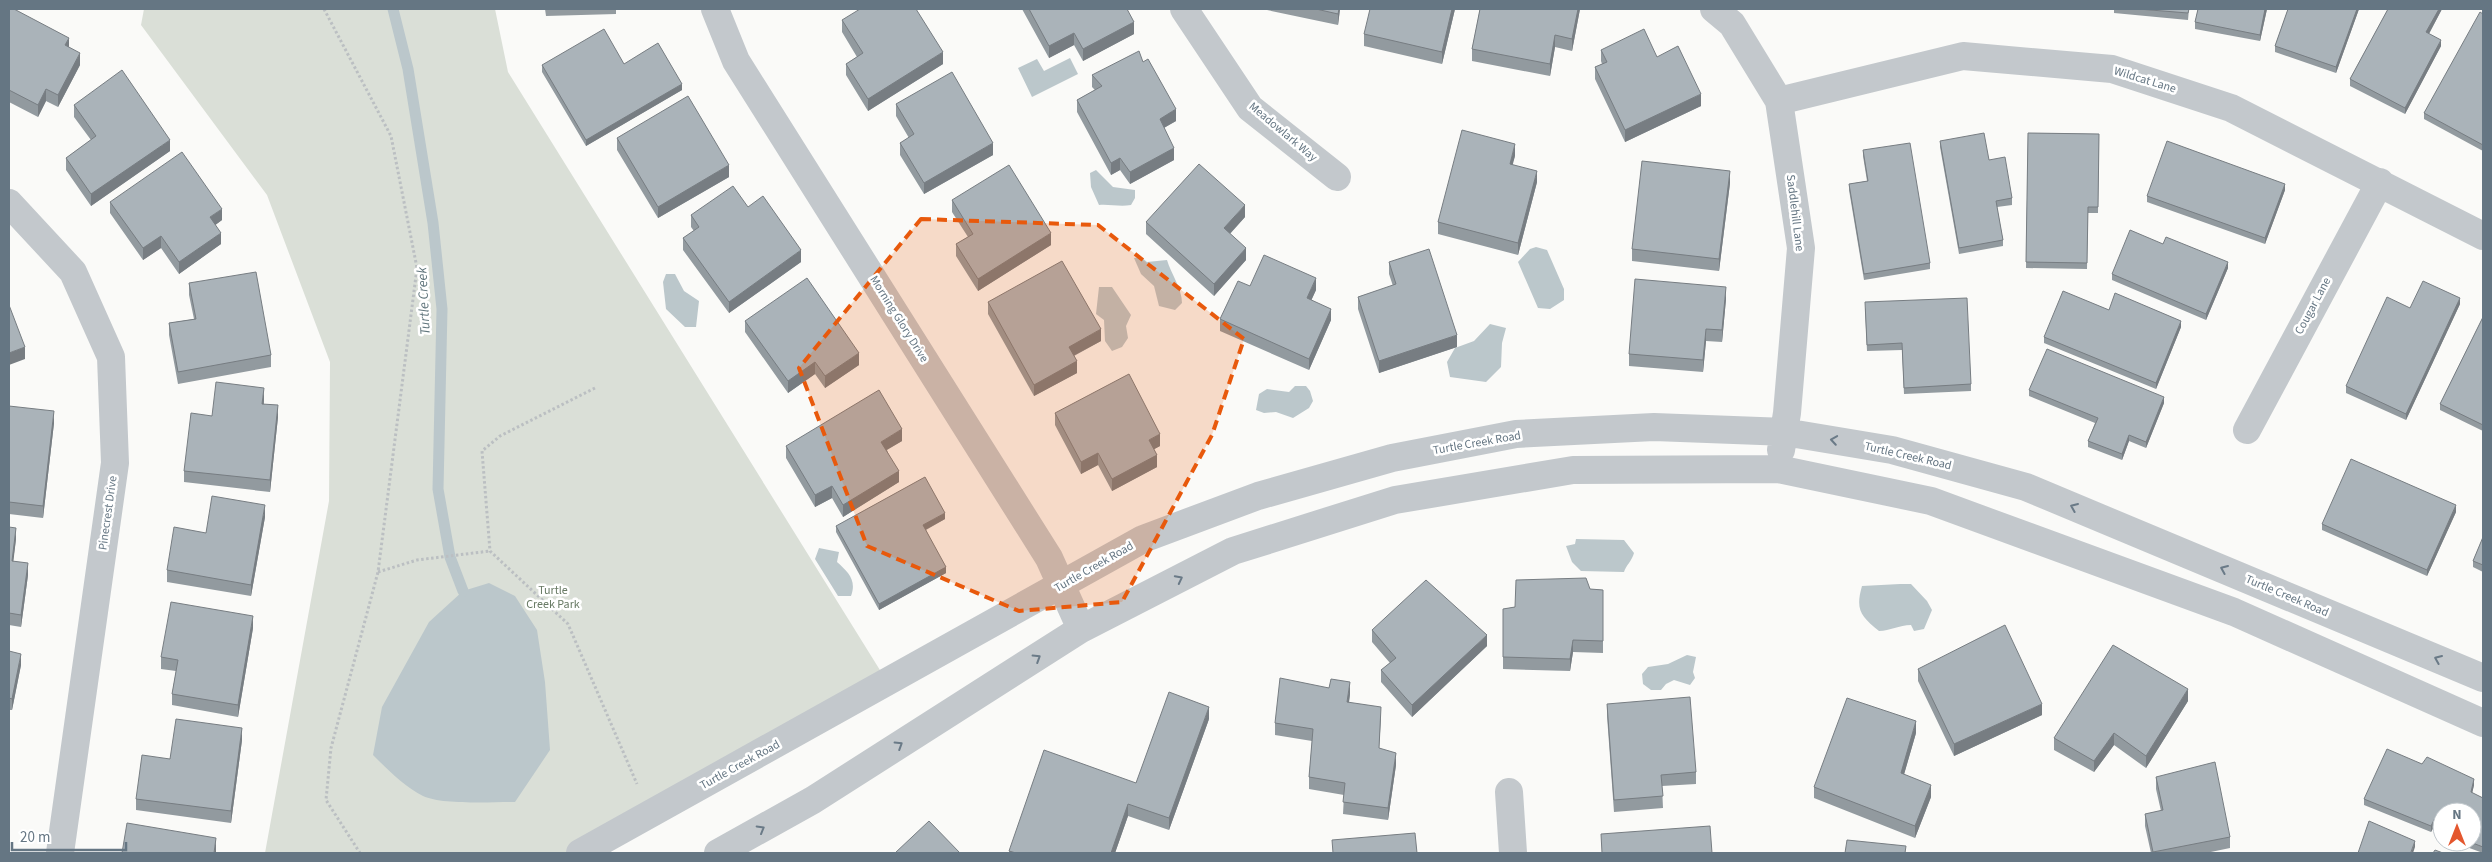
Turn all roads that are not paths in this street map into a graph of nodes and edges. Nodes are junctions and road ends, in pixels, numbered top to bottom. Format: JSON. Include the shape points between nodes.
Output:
{"nodes":[{"id":1,"x":715,"y":9,"type":"edge"},
{"id":2,"x":1184,"y":9,"type":"edge"},
{"id":3,"x":1714,"y":9,"type":"edge"},
{"id":4,"x":1779,"y":101,"type":"junction"},
{"id":5,"x":1337,"y":177,"type":"dead end"},
{"id":6,"x":2380,"y":182,"type":"junction"},
{"id":7,"x":9,"y":203,"type":"edge"},
{"id":8,"x":2483,"y":236,"type":"edge"},
{"id":9,"x":2246,"y":430,"type":"dead end"},
{"id":10,"x":1784,"y":432,"type":"junction"},
{"id":11,"x":1778,"y":469,"type":"junction"},
{"id":12,"x":1062,"y":586,"type":"junction"},
{"id":13,"x":1082,"y":629,"type":"junction"},
{"id":14,"x":2483,"y":678,"type":"edge"},
{"id":15,"x":2483,"y":723,"type":"edge"},
{"id":16,"x":1509,"y":792,"type":"dead end"},
{"id":17,"x":60,"y":853,"type":"edge"},
{"id":18,"x":580,"y":853,"type":"edge"},
{"id":19,"x":718,"y":853,"type":"edge"},
{"id":20,"x":1513,"y":853,"type":"edge"}],
"edges":[{"from":1,"to":12,"type":"street","name":"Morning Glory Drive","via":[[736,61],[1044,549]]},
{"from":2,"to":5,"type":"street","name":"Meadowlark Way","via":[[1250,108]]},
{"from":3,"to":4,"type":"street","name":"Saddlehill Lane","via":[[1732,24]]},
{"from":4,"to":6,"type":"street","name":"Wildcat Lane","via":[[1963,56],[2112,69],[2232,108]]},
{"from":4,"to":10,"type":"street","name":"Saddlehill Lane","via":[[1801,248]]},
{"from":6,"to":8,"type":"street","name":"Wildcat Lane"},
{"from":6,"to":9,"type":"street","name":"Cougar Lane"},
{"from":7,"to":17,"type":"street","name":"Pinecrest Drive","via":[[73,272],[111,357],[115,464]]},
{"from":10,"to":11,"type":"street","name":"Saddlehill Lane"},
{"from":10,"to":12,"type":"street","name":"Turtle Creek Road","via":[[1654,427],[1516,434],[1392,458],[1258,496],[1143,540]]},
{"from":14,"to":10,"type":"street","name":"Turtle Creek Road","one_way":true,"via":[[2026,487],[1892,450]]},
{"from":13,"to":11,"type":"street","one_way":true,"via":[[1233,551],[1395,500],[1573,470]]},
{"from":11,"to":15,"type":"street","via":[[1931,502],[2234,612]]},
{"from":12,"to":13,"type":"street","name":"Morning Glory Drive"},
{"from":12,"to":18,"type":"street","name":"Turtle Creek Road"},
{"from":19,"to":13,"type":"street","one_way":true,"via":[[813,800]]},
{"from":16,"to":20,"type":"street"}]}
